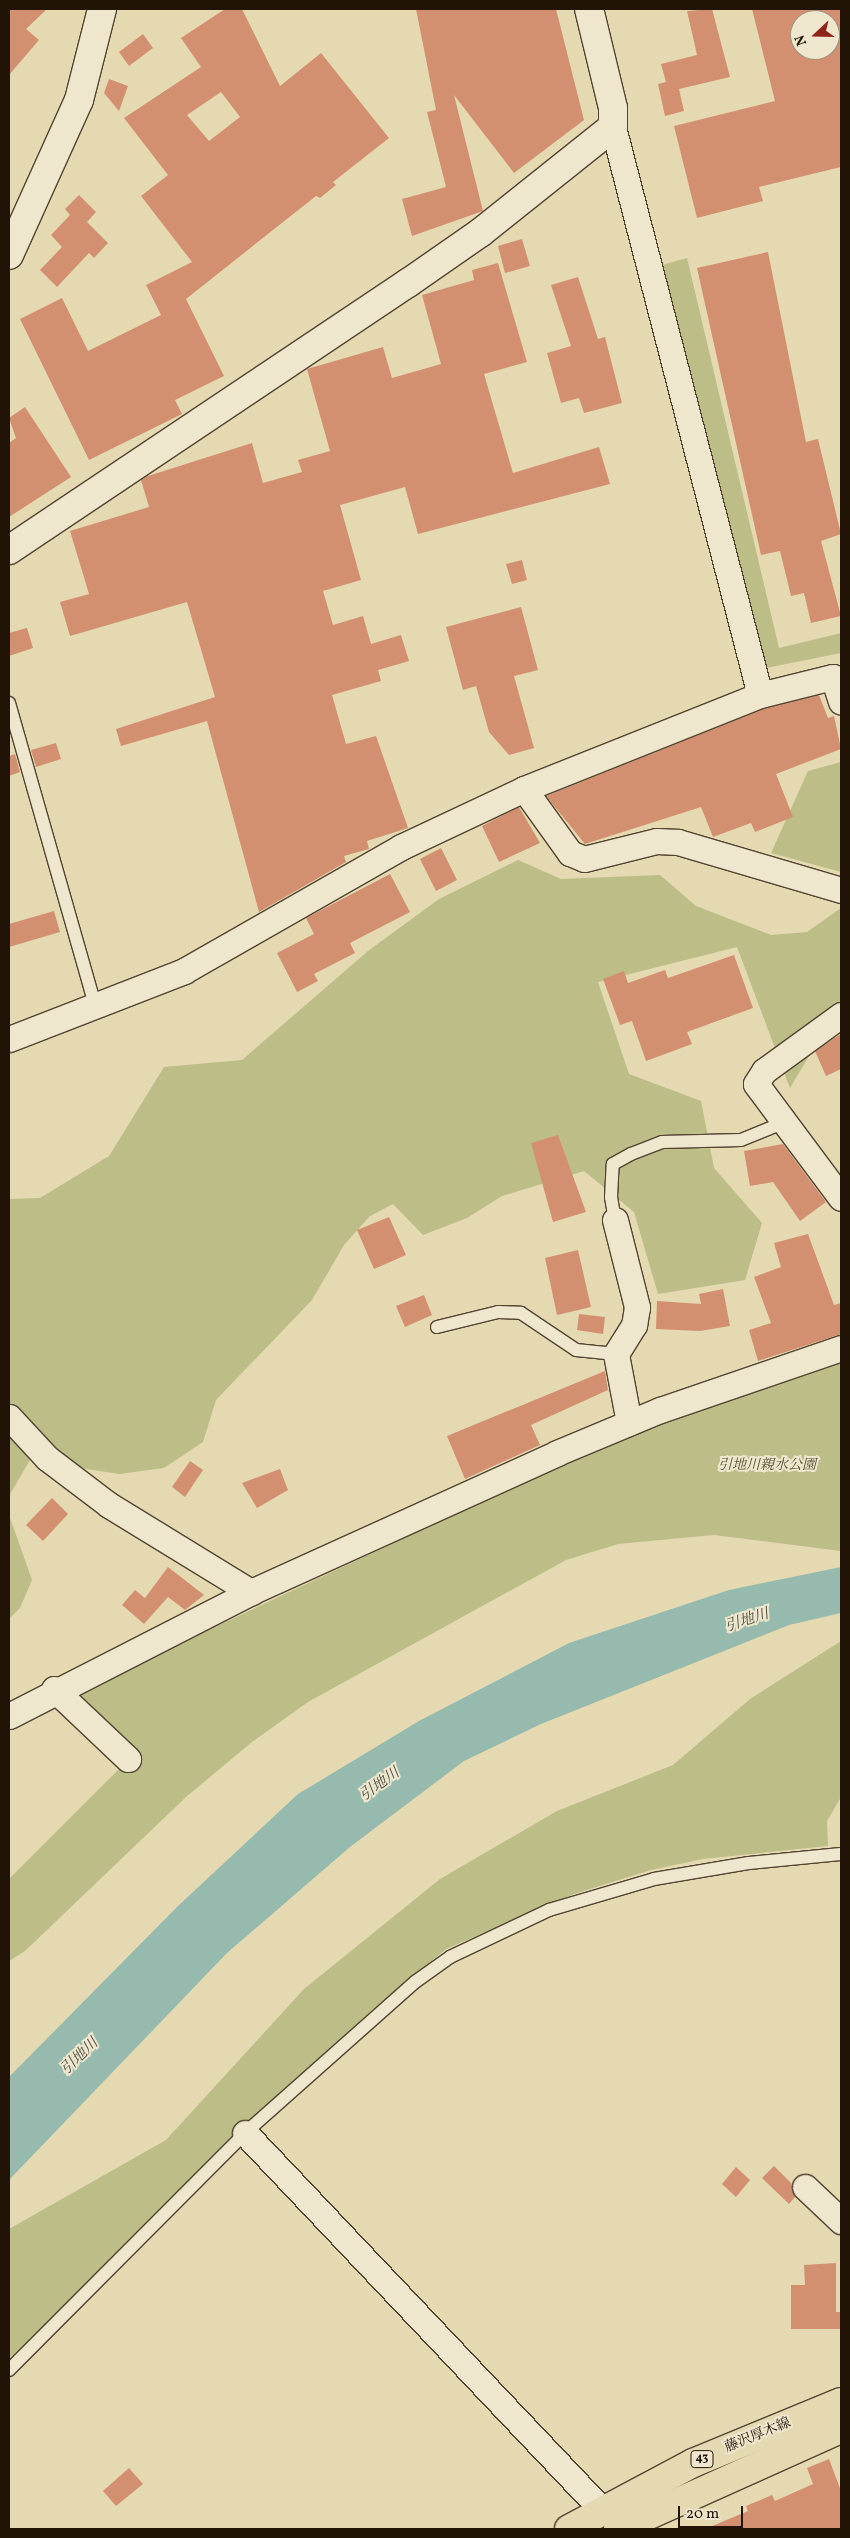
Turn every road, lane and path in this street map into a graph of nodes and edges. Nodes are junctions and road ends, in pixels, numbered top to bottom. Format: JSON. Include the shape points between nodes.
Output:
{"nodes":[{"id":1,"x":102,"y":9,"type":"edge"},
{"id":2,"x":589,"y":9,"type":"edge"},
{"id":3,"x":613,"y":127,"type":"junction"},
{"id":4,"x":9,"y":255,"type":"edge"},
{"id":5,"x":9,"y":550,"type":"edge"},
{"id":6,"x":760,"y":696,"type":"junction"},
{"id":7,"x":841,"y":702,"type":"edge"},
{"id":8,"x":9,"y":703,"type":"edge"},
{"id":9,"x":524,"y":789,"type":"junction"},
{"id":10,"x":841,"y":890,"type":"edge"},
{"id":11,"x":95,"y":1005,"type":"junction"},
{"id":12,"x":841,"y":1015,"type":"edge"},
{"id":13,"x":9,"y":1038,"type":"edge"},
{"id":14,"x":785,"y":1122,"type":"junction"},
{"id":15,"x":841,"y":1198,"type":"edge"},
{"id":16,"x":615,"y":1220,"type":"joint"},
{"id":17,"x":437,"y":1327,"type":"dead end"},
{"id":18,"x":841,"y":1348,"type":"edge"},
{"id":19,"x":616,"y":1354,"type":"junction"},
{"id":20,"x":9,"y":1417,"type":"edge"},
{"id":21,"x":629,"y":1423,"type":"junction"},
{"id":22,"x":251,"y":1592,"type":"junction"},
{"id":23,"x":54,"y":1689,"type":"junction"},
{"id":24,"x":9,"y":1716,"type":"edge"},
{"id":25,"x":128,"y":1760,"type":"dead end"},
{"id":26,"x":841,"y":1854,"type":"edge"},
{"id":27,"x":244,"y":2133,"type":"junction"},
{"id":28,"x":805,"y":2187,"type":"dead end"},
{"id":29,"x":841,"y":2221,"type":"edge"},
{"id":30,"x":9,"y":2370,"type":"edge"},
{"id":31,"x":841,"y":2402,"type":"edge"},
{"id":32,"x":841,"y":2429,"type":"edge"},
{"id":33,"x":615,"y":2524,"type":"edge"},
{"id":34,"x":569,"y":2529,"type":"edge"}],
"edges":[{"from":1,"to":4,"type":"street","via":[[79,100]]},
{"from":2,"to":3,"type":"street","via":[[614,108]]},
{"from":3,"to":5,"type":"street","via":[[480,233],[408,284]]},
{"from":3,"to":6,"type":"street"},
{"from":6,"to":7,"type":"street","via":[[832,676]]},
{"from":6,"to":9,"type":"street"},
{"from":8,"to":11,"type":"lane"},
{"from":9,"to":10,"type":"street","via":[[570,853],[584,859],[657,841],[678,842]]},
{"from":9,"to":11,"type":"street","via":[[401,847],[184,971]]},
{"from":11,"to":13,"type":"street"},
{"from":12,"to":14,"type":"street","via":[[764,1072],[756,1084]]},
{"from":14,"to":15,"type":"street"},
{"from":14,"to":16,"type":"lane","via":[[741,1140],[662,1142],[613,1164],[611,1196]]},
{"from":16,"to":19,"type":"street","via":[[637,1306],[634,1325]]},
{"from":17,"to":19,"type":"lane","via":[[498,1312],[521,1313],[576,1350]]},
{"from":18,"to":21,"type":"street"},
{"from":19,"to":21,"type":"street"},
{"from":20,"to":22,"type":"street","via":[[47,1458],[109,1506]]},
{"from":21,"to":22,"type":"street"},
{"from":22,"to":23,"type":"street"},
{"from":23,"to":24,"type":"street"},
{"from":23,"to":25,"type":"street"},
{"from":26,"to":27,"type":"lane","via":[[749,1863],[654,1879],[549,1910],[499,1933],[450,1957],[415,1982]]},
{"from":27,"to":30,"type":"lane"},
{"from":27,"to":33,"type":"street"},
{"from":28,"to":29,"type":"street"},
{"from":31,"to":33,"type":"main road","name":"藤沢厚木線","number":"43","via":[[693,2463]]},
{"from":32,"to":33,"type":"main road","name":"藤沢厚木線","number":"43"},
{"from":33,"to":34,"type":"main road","name":"藤沢厚木線","number":"43"}]}
